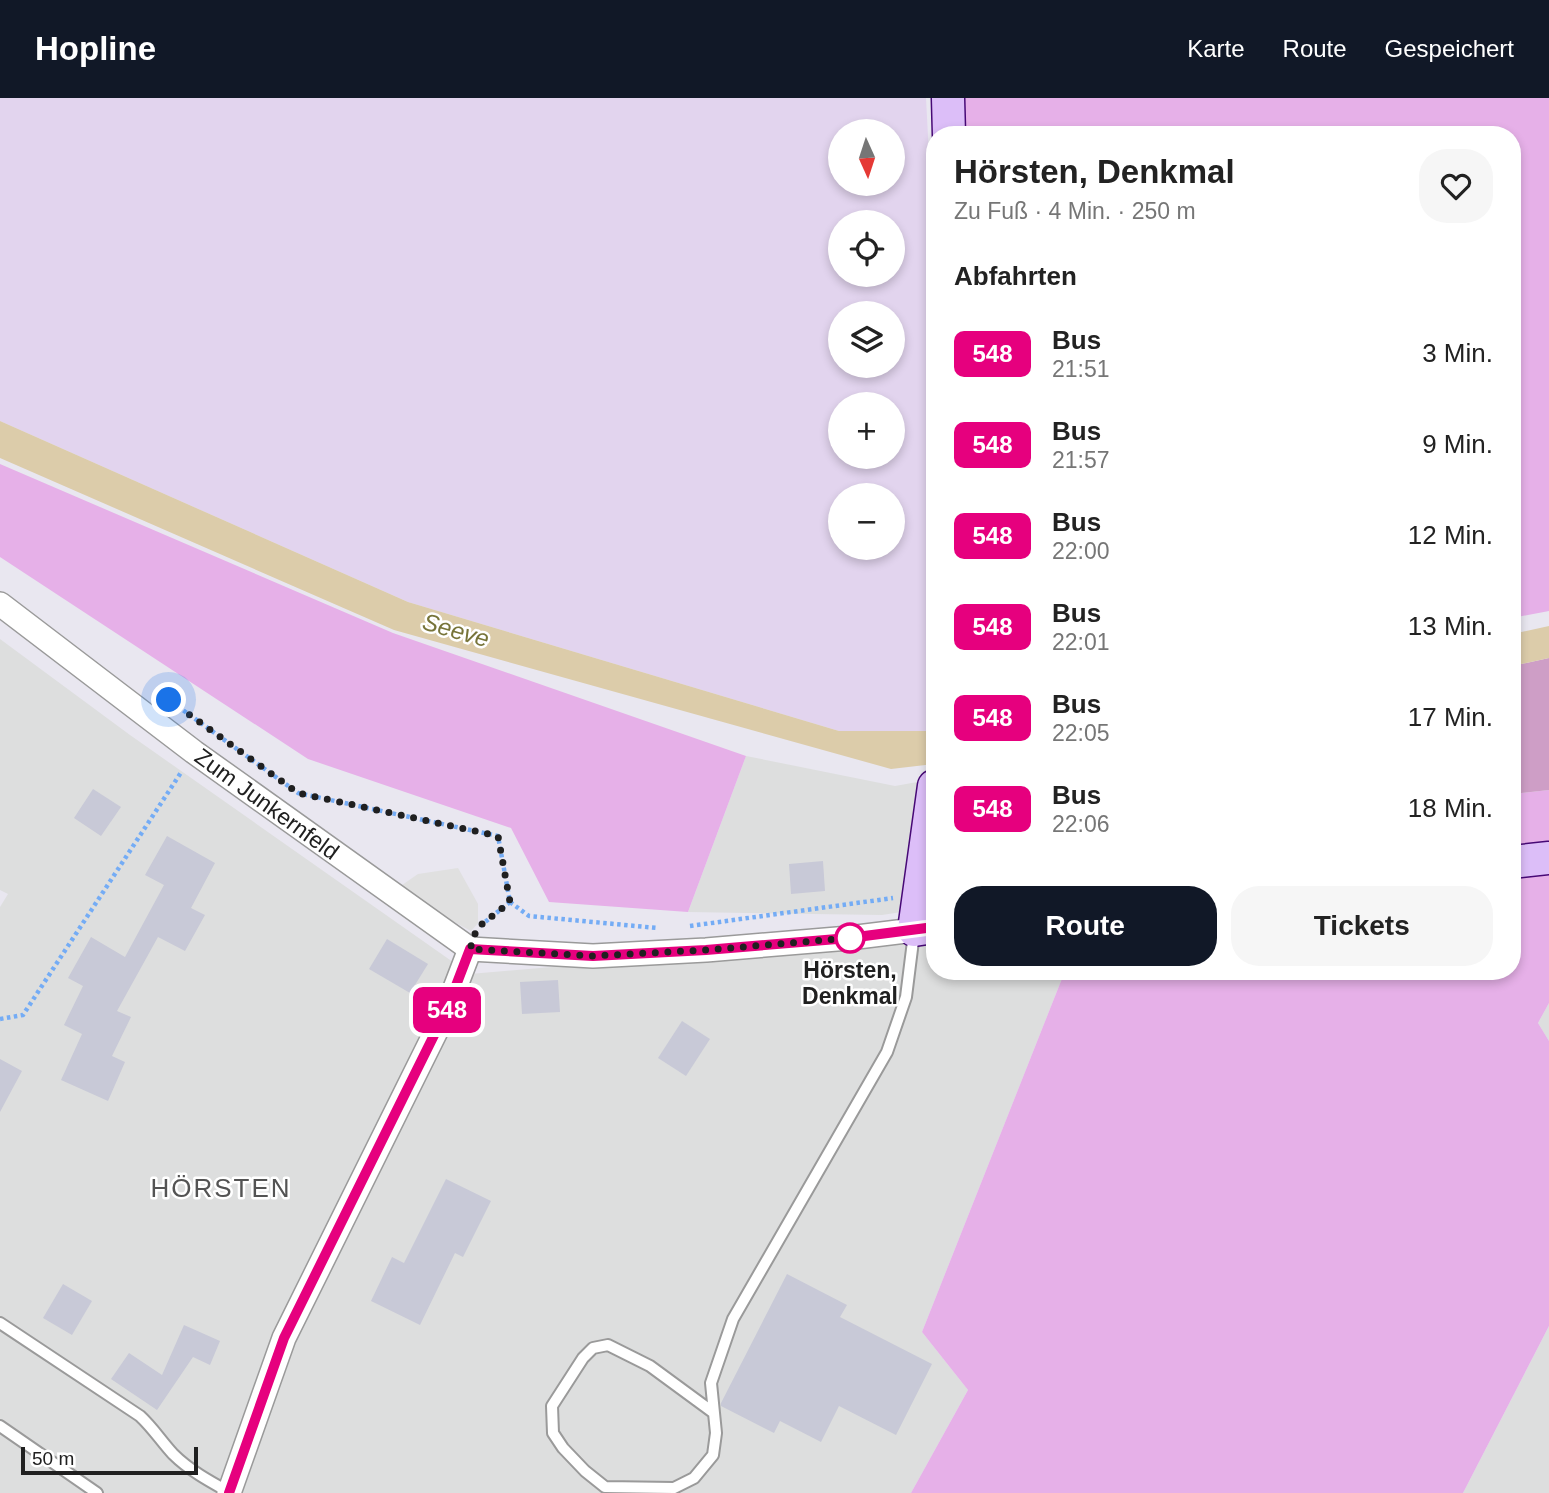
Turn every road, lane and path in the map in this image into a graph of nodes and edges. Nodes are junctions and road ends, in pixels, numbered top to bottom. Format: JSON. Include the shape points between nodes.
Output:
{"nodes":[{"id":1,"x":948,"y":98,"type":"edge"},
{"id":2,"x":949,"y":126,"type":"edge"},
{"id":3,"x":0,"y":604,"type":"edge"},
{"id":4,"x":152,"y":688,"type":"dead end"},
{"id":5,"x":194,"y":752,"type":"junction"},
{"id":6,"x":1549,"y":858,"type":"edge"},
{"id":7,"x":1521,"y":861,"type":"edge"},
{"id":8,"x":897,"y":898,"type":"dead end"},
{"id":9,"x":510,"y":902,"type":"junction"},
{"id":10,"x":681,"y":927,"type":"dead end"},
{"id":11,"x":925,"y":928,"type":"edge"},
{"id":12,"x":667,"y":929,"type":"dead end"},
{"id":13,"x":470,"y":949,"type":"junction"},
{"id":14,"x":0,"y":1018,"type":"edge"},
{"id":15,"x":0,"y":1323,"type":"edge"},
{"id":16,"x":714,"y":1413,"type":"junction"},
{"id":17,"x":0,"y":1426,"type":"edge"},
{"id":18,"x":229,"y":1492,"type":"edge"},
{"id":19,"x":97,"y":1493,"type":"edge"}],
"edges":[{"from":1,"to":2,"type":"street"},
{"from":3,"to":5,"type":"street","name":"Zum Junkernfeld"},
{"from":4,"to":9,"type":"path","via":[[298,793],[498,836]]},
{"from":5,"to":13,"type":"street","name":"Zum Junkernfeld"},
{"from":5,"to":14,"type":"path","via":[[23,1015]]},
{"from":6,"to":7,"type":"street"},
{"from":8,"to":10,"type":"path"},
{"from":9,"to":12,"type":"path","via":[[529,916]]},
{"from":9,"to":13,"type":"path","via":[[477,928]]},
{"from":11,"to":13,"type":"street","via":[[849,938],[593,956]]},
{"from":11,"to":16,"type":"lane","via":[[887,1052],[733,1319],[711,1382]]},
{"from":13,"to":18,"type":"street","via":[[447,1009],[284,1338]]},
{"from":15,"to":18,"type":"lane","via":[[140,1416],[186,1464]]},
{"from":16,"to":16,"type":"lane","via":[[713,1455],[694,1478],[674,1488],[605,1487],[553,1433],[552,1406],[569,1378],[593,1348],[608,1345],[650,1366]]},
{"from":17,"to":19,"type":"lane"}]}
